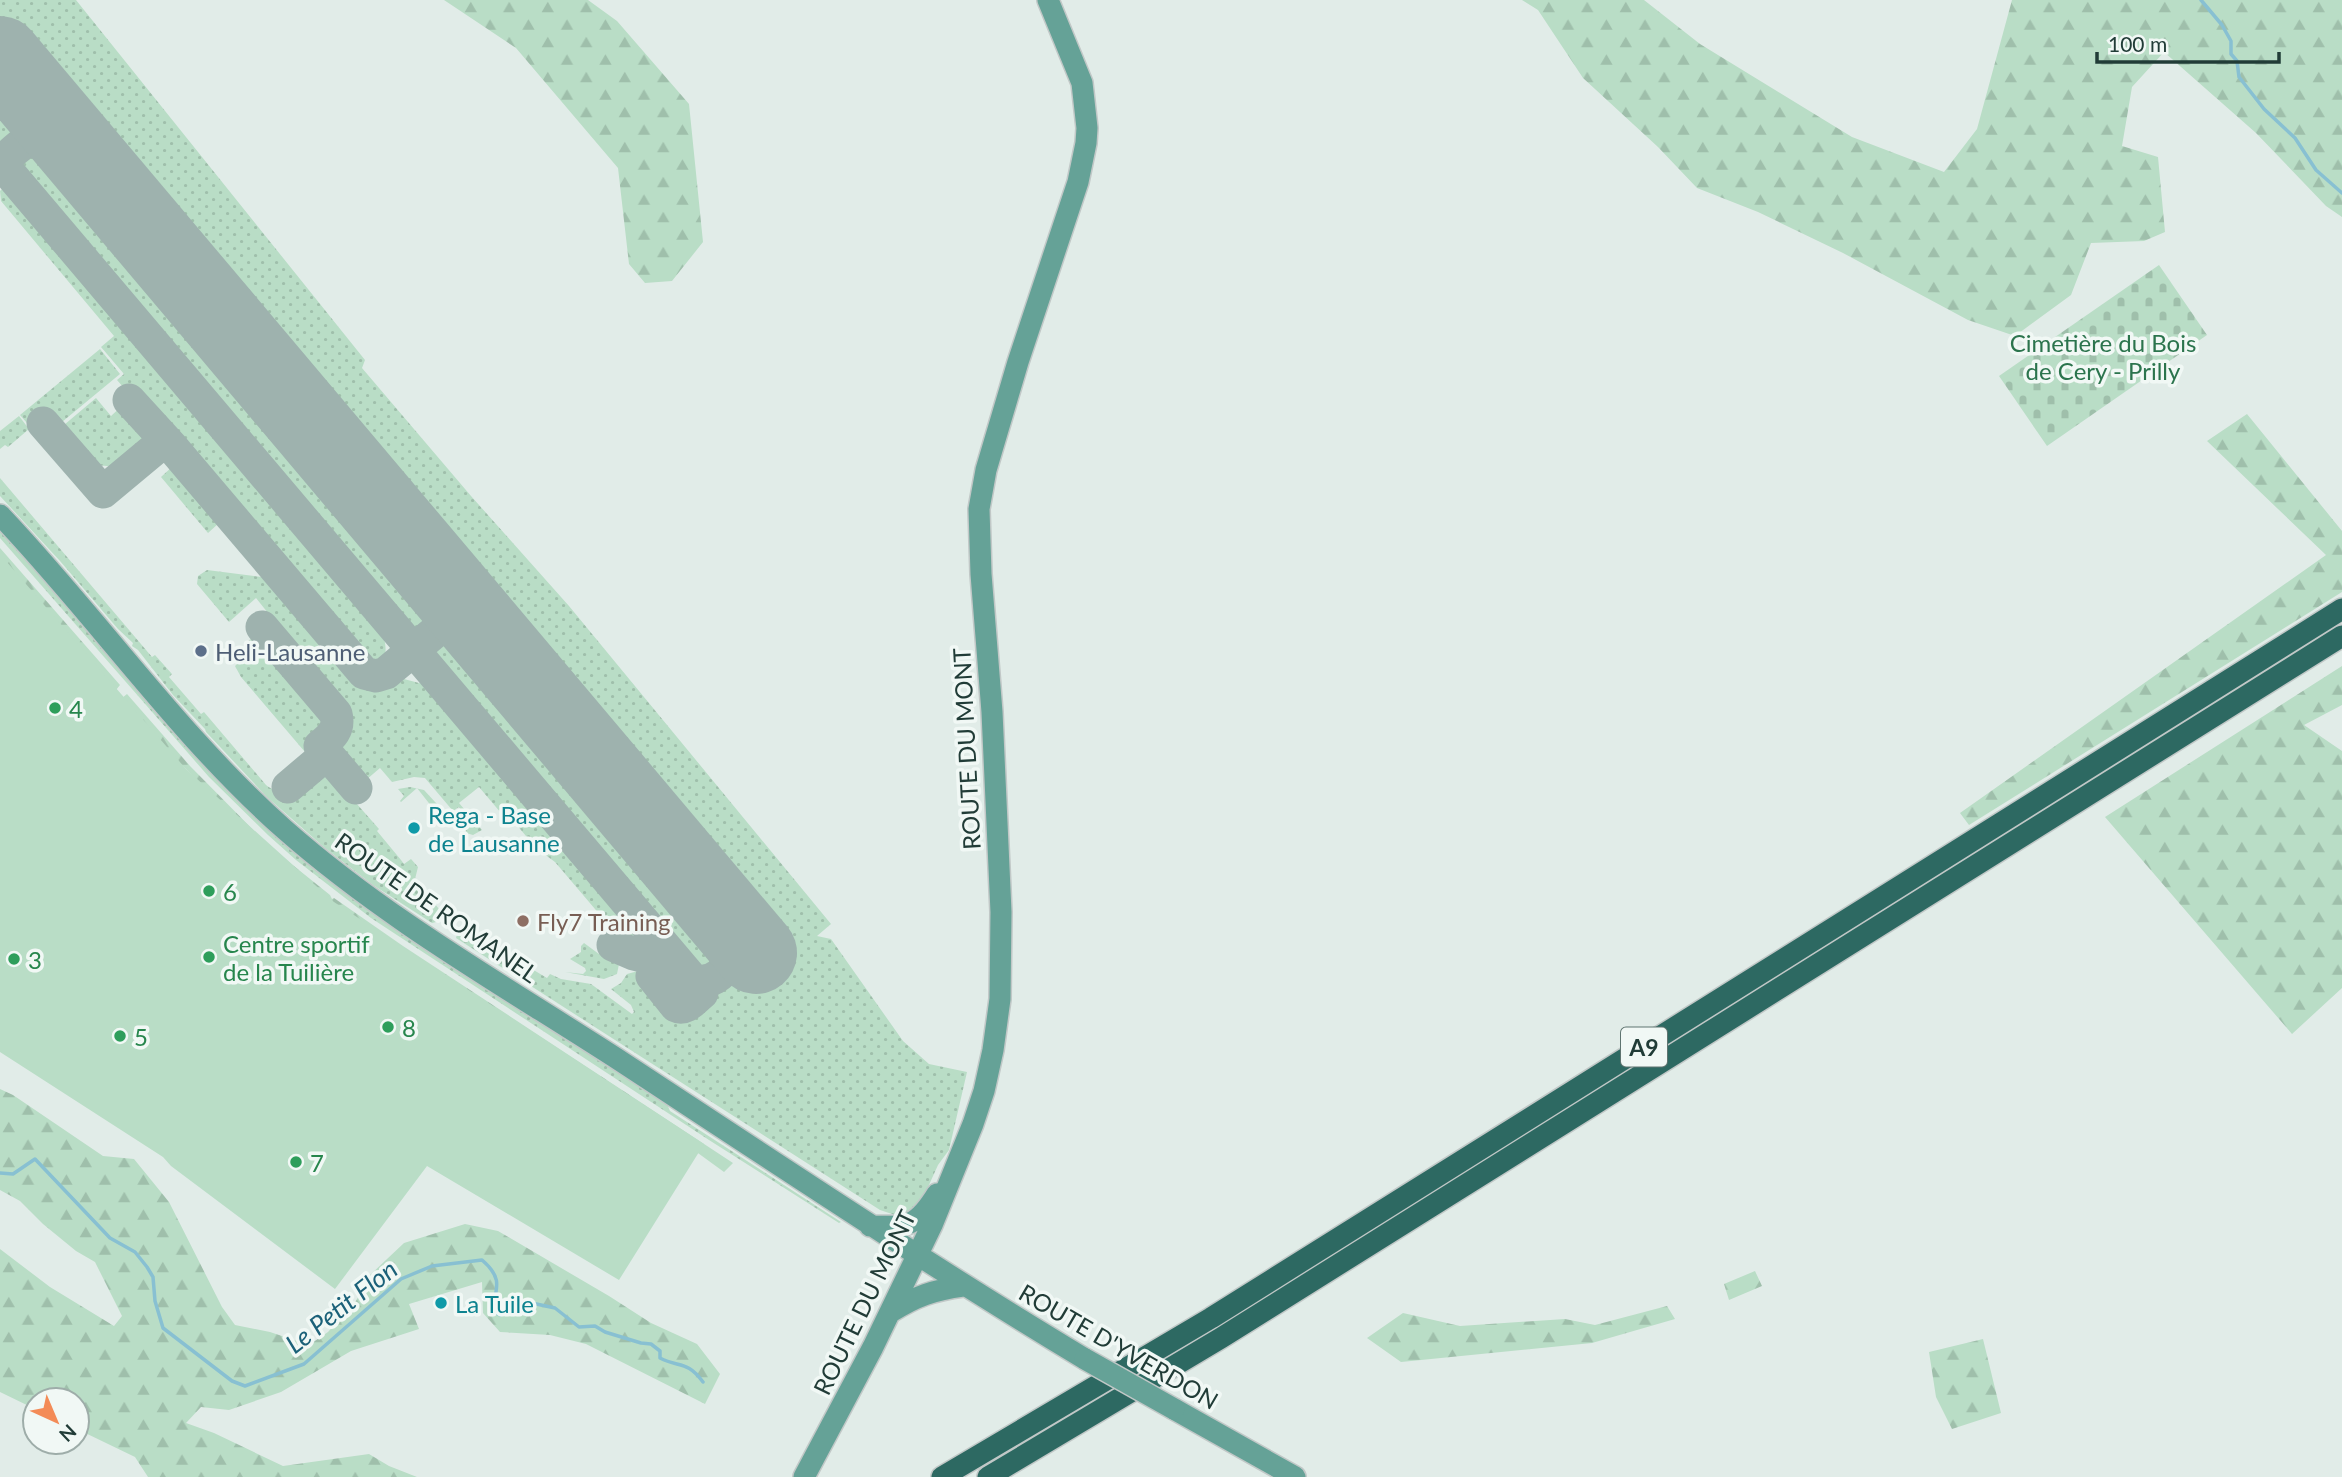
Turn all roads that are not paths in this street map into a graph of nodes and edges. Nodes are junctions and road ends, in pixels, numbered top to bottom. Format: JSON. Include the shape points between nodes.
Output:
{"nodes":[{"id":1,"x":1048,"y":0,"type":"edge"},
{"id":2,"x":0,"y":515,"type":"edge"},
{"id":3,"x":2342,"y":609,"type":"edge"},
{"id":4,"x":2342,"y":636,"type":"edge"},
{"id":5,"x":962,"y":1155,"type":"junction"},
{"id":6,"x":870,"y":1226,"type":"junction"},
{"id":7,"x":918,"y":1257,"type":"junction"},
{"id":8,"x":963,"y":1286,"type":"junction"},
{"id":9,"x":890,"y":1312,"type":"junction"},
{"id":10,"x":804,"y":1477,"type":"edge"},
{"id":11,"x":942,"y":1477,"type":"edge"},
{"id":12,"x":988,"y":1477,"type":"edge"},
{"id":13,"x":1295,"y":1477,"type":"edge"}],
"edges":[{"from":1,"to":5,"type":"main road","name":"ROUTE DU MONT","via":[[1082,83],[1086,144],[980,498],[1000,999],[984,1091]]},
{"from":2,"to":6,"type":"main road","name":"ROUTE DE ROMANEL","via":[[208,753],[285,830],[332,869],[435,942]]},
{"from":3,"to":11,"type":"highway","number":"A9","via":[[1211,1318]]},
{"from":4,"to":12,"type":"highway","number":"A9","via":[[1244,1324]]},
{"from":5,"to":6,"type":"main road","via":[[915,1222]]},
{"from":5,"to":7,"type":"main road","name":"ROUTE DU MONT"},
{"from":6,"to":7,"type":"main road","name":"ROUTE DE ROMANEL"},
{"from":7,"to":8,"type":"main road","name":"ROUTE D'YVERDON"},
{"from":7,"to":9,"type":"main road","name":"ROUTE DU MONT"},
{"from":8,"to":9,"type":"main road","via":[[914,1298]]},
{"from":8,"to":13,"type":"main road","name":"ROUTE D'YVERDON","bridge":true},
{"from":9,"to":10,"type":"main road","name":"ROUTE DU MONT"}]}
